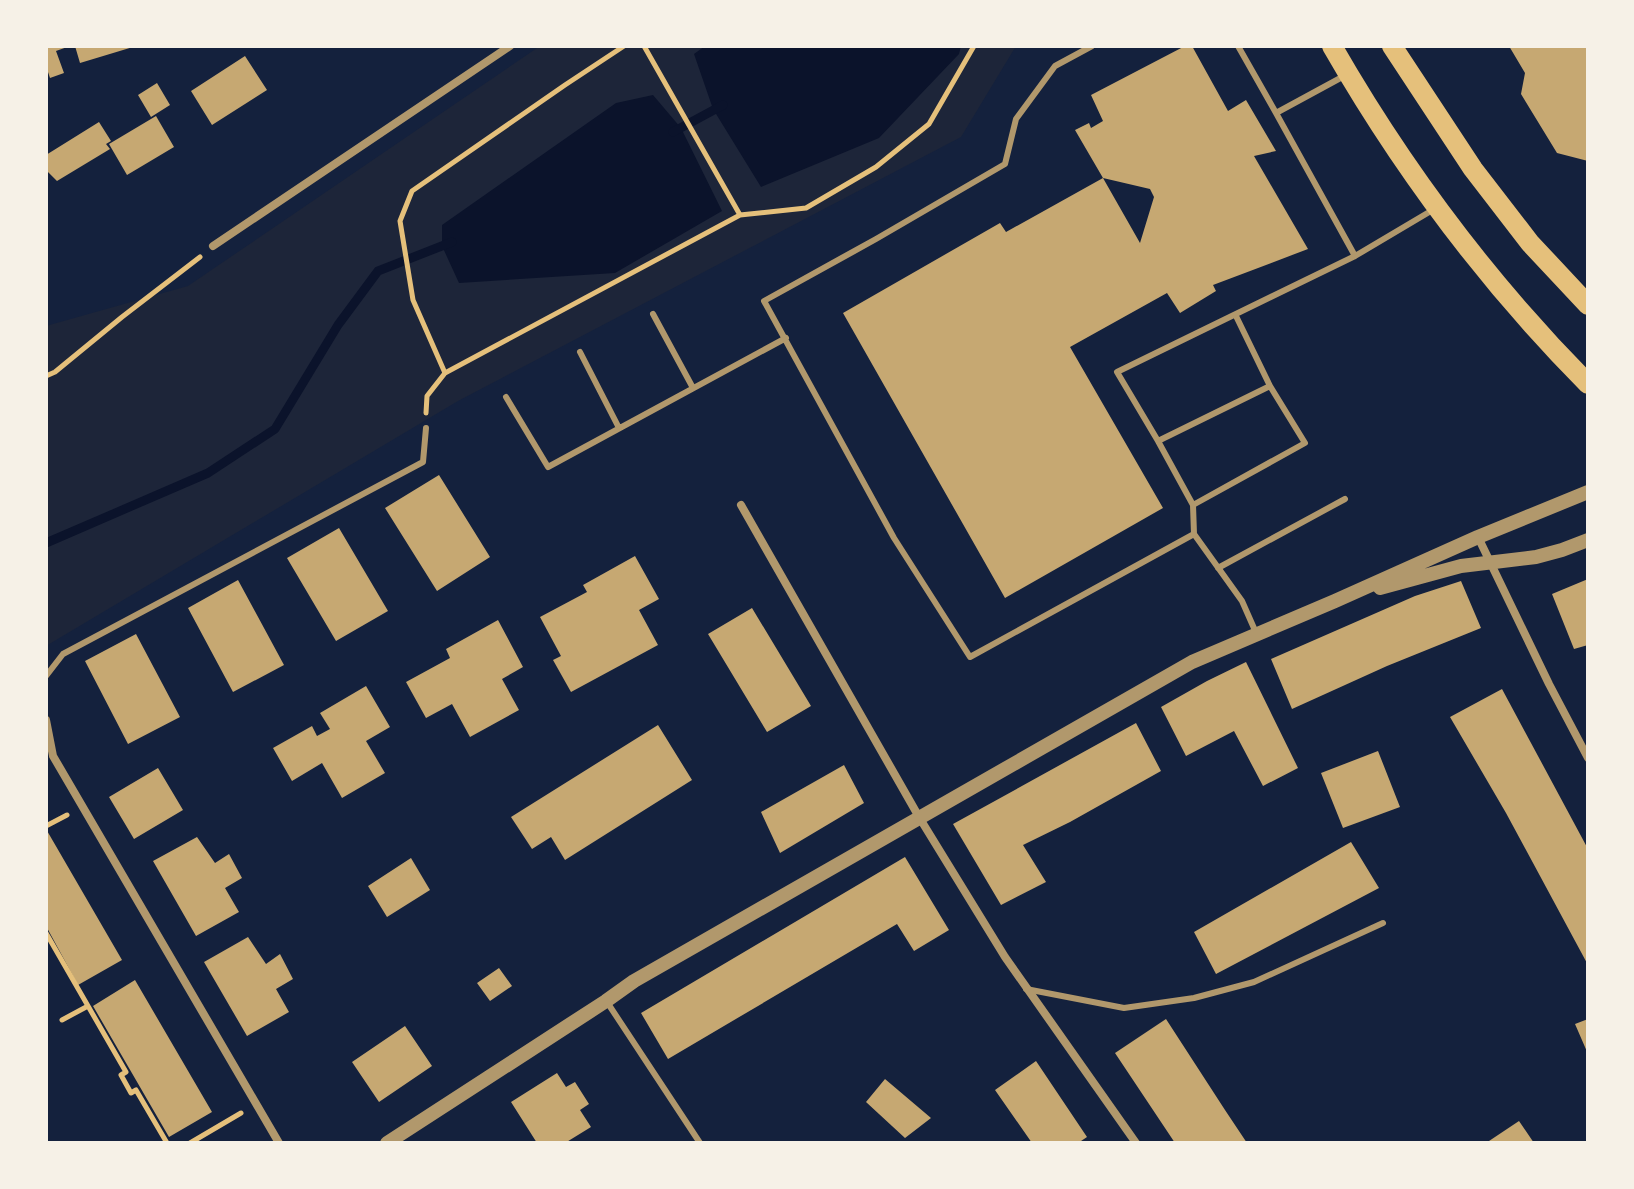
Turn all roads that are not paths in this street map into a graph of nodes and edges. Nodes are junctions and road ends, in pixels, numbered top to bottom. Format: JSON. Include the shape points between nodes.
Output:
{"nodes":[{"id":1,"x":510,"y":46,"type":"edge"},
{"id":2,"x":1092,"y":46,"type":"edge"},
{"id":3,"x":1238,"y":46,"type":"edge"},
{"id":4,"x":1332,"y":46,"type":"edge"},
{"id":5,"x":1392,"y":46,"type":"edge"},
{"id":6,"x":1348,"y":74,"type":"junction"},
{"id":7,"x":1276,"y":113,"type":"junction"},
{"id":8,"x":1437,"y":207,"type":"junction"},
{"id":9,"x":213,"y":246,"type":"road end"},
{"id":10,"x":1355,"y":256,"type":"junction"},
{"id":11,"x":1588,"y":305,"type":"edge"},
{"id":12,"x":653,"y":314,"type":"dead end"},
{"id":13,"x":1236,"y":316,"type":"junction"},
{"id":14,"x":786,"y":338,"type":"junction"},
{"id":15,"x":580,"y":352,"type":"dead end"},
{"id":16,"x":1588,"y":384,"type":"edge"},
{"id":17,"x":1270,"y":386,"type":"junction"},
{"id":18,"x":693,"y":388,"type":"junction"},
{"id":19,"x":506,"y":397,"type":"dead end"},
{"id":20,"x":426,"y":428,"type":"road end"},
{"id":21,"x":619,"y":428,"type":"junction"},
{"id":22,"x":1158,"y":441,"type":"junction"},
{"id":23,"x":1588,"y":492,"type":"edge"},
{"id":24,"x":1345,"y":499,"type":"dead end"},
{"id":25,"x":741,"y":505,"type":"dead end"},
{"id":26,"x":1193,"y":505,"type":"junction"},
{"id":27,"x":1194,"y":534,"type":"junction"},
{"id":28,"x":1478,"y":537,"type":"junction"},
{"id":29,"x":1588,"y":540,"type":"edge"},
{"id":30,"x":1489,"y":562,"type":"junction"},
{"id":31,"x":1218,"y":568,"type":"junction"},
{"id":32,"x":1297,"y":618,"type":"junction"},
{"id":33,"x":1257,"y":635,"type":"junction"},
{"id":34,"x":46,"y":676,"type":"edge"},
{"id":35,"x":46,"y":720,"type":"edge"},
{"id":36,"x":1588,"y":758,"type":"edge"},
{"id":37,"x":919,"y":817,"type":"junction"},
{"id":38,"x":1383,"y":923,"type":"dead end"},
{"id":39,"x":1026,"y":989,"type":"junction"},
{"id":40,"x":606,"y":1001,"type":"junction"},
{"id":41,"x":279,"y":1143,"type":"edge"},
{"id":42,"x":387,"y":1143,"type":"edge"},
{"id":43,"x":700,"y":1143,"type":"edge"},
{"id":44,"x":1136,"y":1143,"type":"edge"}],
"edges":[{"from":1,"to":9,"type":"street"},
{"from":2,"to":14,"type":"lane","via":[[1047,76],[1016,119],[1005,164],[764,301]]},
{"from":3,"to":7,"type":"lane"},
{"from":4,"to":6,"type":"main road"},
{"from":5,"to":11,"type":"main road","via":[[1473,169],[1530,243]]},
{"from":6,"to":7,"type":"lane"},
{"from":6,"to":8,"type":"main road"},
{"from":7,"to":10,"type":"lane"},
{"from":8,"to":10,"type":"lane"},
{"from":8,"to":16,"type":"main road","via":[[1504,292]]},
{"from":10,"to":13,"type":"lane"},
{"from":12,"to":18,"type":"lane"},
{"from":13,"to":17,"type":"lane"},
{"from":13,"to":22,"type":"lane","via":[[1117,372]]},
{"from":14,"to":18,"type":"lane"},
{"from":14,"to":27,"type":"lane","via":[[894,538],[970,657]]},
{"from":15,"to":21,"type":"lane"},
{"from":17,"to":22,"type":"lane"},
{"from":17,"to":26,"type":"lane","via":[[1305,443]]},
{"from":18,"to":21,"type":"lane"},
{"from":19,"to":21,"type":"lane","via":[[548,467]]},
{"from":20,"to":34,"type":"lane","via":[[423,462],[63,654]]},
{"from":22,"to":26,"type":"lane"},
{"from":23,"to":28,"type":"street"},
{"from":24,"to":31,"type":"lane"},
{"from":25,"to":37,"type":"street"},
{"from":26,"to":27,"type":"lane"},
{"from":27,"to":31,"type":"lane"},
{"from":28,"to":30,"type":"street"},
{"from":28,"to":32,"type":"street"},
{"from":29,"to":30,"type":"street","via":[[1536,557]]},
{"from":30,"to":32,"type":"street","via":[[1380,588]]},
{"from":30,"to":36,"type":"street"},
{"from":31,"to":33,"type":"lane","via":[[1242,601]]},
{"from":32,"to":33,"type":"street"},
{"from":33,"to":37,"type":"street","via":[[1192,662]]},
{"from":35,"to":41,"type":"street","via":[[53,756]]},
{"from":37,"to":39,"type":"street"},
{"from":37,"to":40,"type":"street"},
{"from":38,"to":39,"type":"lane","via":[[1254,982],[1194,998],[1124,1008]]},
{"from":39,"to":44,"type":"street"},
{"from":40,"to":42,"type":"street"},
{"from":40,"to":43,"type":"lane"}]}
